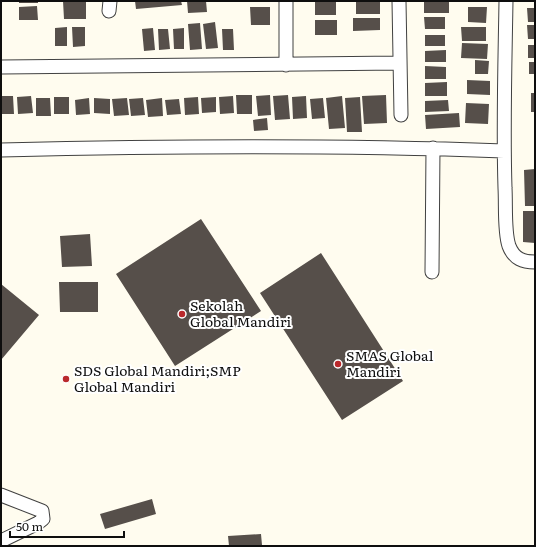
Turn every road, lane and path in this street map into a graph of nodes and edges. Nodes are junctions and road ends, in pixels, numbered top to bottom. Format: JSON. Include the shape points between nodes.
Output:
{"nodes":[{"id":1,"x":286,"y":1,"type":"edge"},
{"id":2,"x":399,"y":1,"type":"edge"},
{"id":3,"x":506,"y":1,"type":"edge"},
{"id":4,"x":400,"y":63,"type":"junction"},
{"id":5,"x":286,"y":65,"type":"junction"},
{"id":6,"x":1,"y":67,"type":"edge"},
{"id":7,"x":401,"y":116,"type":"dead end"},
{"id":8,"x":434,"y":148,"type":"junction"},
{"id":9,"x":1,"y":150,"type":"edge"},
{"id":10,"x":504,"y":151,"type":"junction"},
{"id":11,"x":535,"y":262,"type":"edge"},
{"id":12,"x":432,"y":272,"type":"dead end"},
{"id":13,"x":1,"y":494,"type":"edge"},
{"id":14,"x":1,"y":541,"type":"edge"}],
"edges":[{"from":1,"to":5,"type":"street"},
{"from":2,"to":4,"type":"street"},
{"from":3,"to":10,"type":"street"},
{"from":4,"to":5,"type":"street"},
{"from":4,"to":7,"type":"street"},
{"from":5,"to":6,"type":"street"},
{"from":8,"to":9,"type":"street","via":[[160,146]]},
{"from":8,"to":10,"type":"street"},
{"from":8,"to":12,"type":"street"},
{"from":10,"to":11,"type":"street","via":[[508,245],[518,259]]},
{"from":13,"to":14,"type":"street","via":[[42,511],[43,519]]}]}
